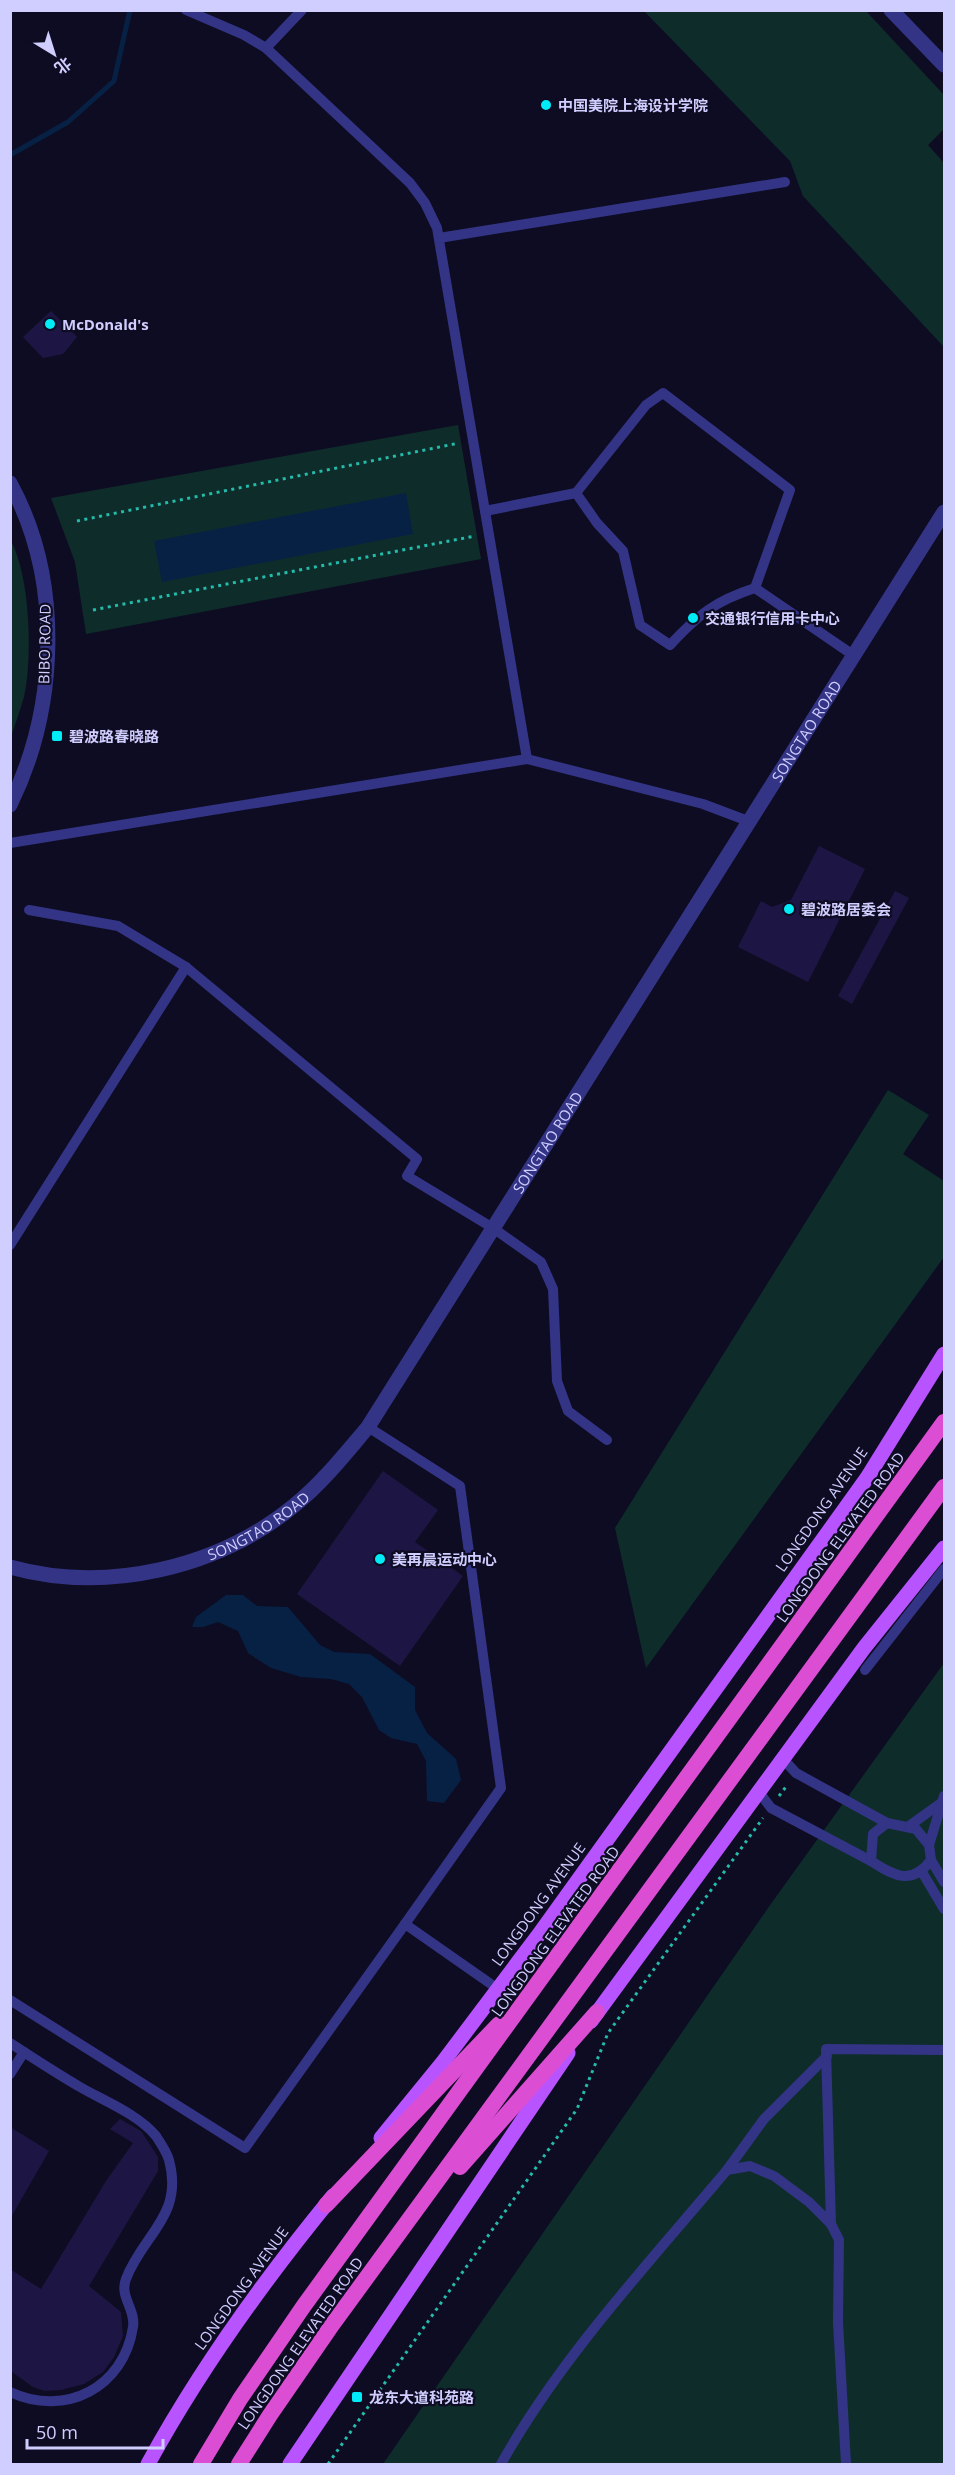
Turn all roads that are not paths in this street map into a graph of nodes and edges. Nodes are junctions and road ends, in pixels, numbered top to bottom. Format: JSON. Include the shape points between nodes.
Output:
{"nodes":[{"id":1,"x":186,"y":10,"type":"edge"},
{"id":2,"x":302,"y":10,"type":"edge"},
{"id":3,"x":891,"y":10,"type":"edge"},
{"id":4,"x":266,"y":48,"type":"junction"},
{"id":5,"x":945,"y":65,"type":"edge"},
{"id":6,"x":785,"y":182,"type":"dead end"},
{"id":7,"x":439,"y":238,"type":"junction"},
{"id":8,"x":10,"y":483,"type":"edge"},
{"id":9,"x":576,"y":493,"type":"junction"},
{"id":10,"x":485,"y":511,"type":"junction"},
{"id":11,"x":945,"y":512,"type":"edge"},
{"id":12,"x":755,"y":588,"type":"junction"},
{"id":13,"x":853,"y":655,"type":"junction"},
{"id":14,"x":527,"y":759,"type":"junction"},
{"id":15,"x":10,"y":805,"type":"edge"},
{"id":16,"x":748,"y":821,"type":"junction"},
{"id":17,"x":10,"y":843,"type":"edge"},
{"id":18,"x":29,"y":910,"type":"dead end"},
{"id":19,"x":186,"y":967,"type":"junction"},
{"id":20,"x":493,"y":1228,"type":"junction"},
{"id":21,"x":10,"y":1245,"type":"edge"},
{"id":22,"x":945,"y":1354,"type":"edge"},
{"id":23,"x":945,"y":1422,"type":"edge"},
{"id":24,"x":368,"y":1427,"type":"junction"},
{"id":25,"x":607,"y":1440,"type":"dead end"},
{"id":26,"x":945,"y":1487,"type":"edge"},
{"id":27,"x":945,"y":1548,"type":"edge"},
{"id":28,"x":10,"y":1567,"type":"edge"},
{"id":29,"x":945,"y":1569,"type":"edge"},
{"id":30,"x":865,"y":1670,"type":"dead end"},
{"id":31,"x":783,"y":1760,"type":"junction"},
{"id":32,"x":759,"y":1792,"type":"junction"},
{"id":33,"x":943,"y":1800,"type":"edge"},
{"id":34,"x":887,"y":1823,"type":"junction"},
{"id":35,"x":909,"y":1826,"type":"junction"},
{"id":36,"x":928,"y":1845,"type":"junction"},
{"id":37,"x":931,"y":1860,"type":"junction"},
{"id":38,"x":871,"y":1861,"type":"junction"},
{"id":39,"x":922,"y":1872,"type":"junction"},
{"id":40,"x":945,"y":1882,"type":"edge"},
{"id":41,"x":945,"y":1909,"type":"edge"},
{"id":42,"x":405,"y":1924,"type":"junction"},
{"id":43,"x":545,"y":1976,"type":"junction"},
{"id":44,"x":498,"y":1989,"type":"junction"},
{"id":45,"x":10,"y":2000,"type":"edge"},
{"id":46,"x":597,"y":2012,"type":"junction"},
{"id":47,"x":10,"y":2043,"type":"edge"},
{"id":48,"x":945,"y":2050,"type":"edge"},
{"id":49,"x":24,"y":2052,"type":"junction"},
{"id":50,"x":827,"y":2056,"type":"junction"},
{"id":51,"x":10,"y":2074,"type":"edge"},
{"id":52,"x":727,"y":2170,"type":"junction"},
{"id":53,"x":326,"y":2205,"type":"junction"},
{"id":54,"x":831,"y":2224,"type":"junction"},
{"id":55,"x":394,"y":2241,"type":"junction"},
{"id":56,"x":10,"y":2392,"type":"edge"},
{"id":57,"x":148,"y":2464,"type":"edge"},
{"id":58,"x":201,"y":2464,"type":"edge"},
{"id":59,"x":239,"y":2464,"type":"edge"},
{"id":60,"x":290,"y":2464,"type":"edge"},
{"id":61,"x":501,"y":2464,"type":"edge"},
{"id":62,"x":843,"y":2464,"type":"edge"}],
"edges":[{"from":1,"to":4,"type":"lane","via":[[244,34]]},
{"from":2,"to":4,"type":"lane"},
{"from":3,"to":5,"type":"street"},
{"from":4,"to":7,"type":"lane","via":[[410,183],[425,203]]},
{"from":6,"to":7,"type":"lane"},
{"from":7,"to":10,"type":"lane"},
{"from":8,"to":15,"type":"street","name":"BIBO ROAD","via":[[29,525],[39,561],[48,628],[38,727]]},
{"from":9,"to":10,"type":"lane"},
{"from":9,"to":12,"type":"lane","via":[[623,550],[639,625],[670,645],[693,620],[724,598]]},
{"from":9,"to":12,"type":"lane","via":[[646,405],[663,393],[790,490]]},
{"from":10,"to":14,"type":"lane"},
{"from":11,"to":13,"type":"street","name":"SONGTAO ROAD"},
{"from":12,"to":13,"type":"lane"},
{"from":13,"to":16,"type":"street","name":"SONGTAO ROAD"},
{"from":14,"to":16,"type":"lane","via":[[703,804]]},
{"from":14,"to":17,"type":"lane"},
{"from":16,"to":20,"type":"street","name":"SONGTAO ROAD"},
{"from":18,"to":19,"type":"lane","via":[[118,926]]},
{"from":19,"to":20,"type":"lane","via":[[417,1159],[407,1176]]},
{"from":19,"to":21,"type":"lane"},
{"from":20,"to":24,"type":"street","name":"SONGTAO ROAD"},
{"from":20,"to":25,"type":"lane","via":[[541,1262],[553,1289],[557,1381],[568,1411]]},
{"from":22,"to":44,"type":"main road","name":"LONGDONG AVENUE","via":[[867,1478]]},
{"from":23,"to":43,"type":"highway","name":"LONGDONG ELEVATED ROAD"},
{"from":24,"to":28,"type":"street","name":"SONGTAO ROAD","via":[[296,1504],[256,1533],[212,1554],[161,1569],[114,1576],[69,1576]]},
{"from":24,"to":42,"type":"lane","via":[[460,1486],[501,1788]]},
{"from":26,"to":55,"type":"highway","name":"LONGDONG ELEVATED ROAD"},
{"from":27,"to":31,"type":"main road","via":[[864,1648]]},
{"from":29,"to":30,"type":"lane"},
{"from":31,"to":32,"type":"main road"},
{"from":31,"to":34,"type":"lane","via":[[796,1773]]},
{"from":32,"to":38,"type":"lane","via":[[771,1808]]},
{"from":32,"to":46,"type":"main road"},
{"from":33,"to":35,"type":"lane"},
{"from":33,"to":36,"type":"lane"},
{"from":34,"to":35,"type":"lane"},
{"from":34,"to":38,"type":"lane","via":[[873,1834]]},
{"from":35,"to":36,"type":"lane"},
{"from":36,"to":37,"type":"lane"},
{"from":37,"to":39,"type":"lane"},
{"from":37,"to":40,"type":"lane"},
{"from":38,"to":39,"type":"lane","via":[[891,1874],[905,1877]]},
{"from":39,"to":41,"type":"lane"},
{"from":42,"to":44,"type":"lane"},
{"from":42,"to":45,"type":"lane","via":[[245,2148]]},
{"from":43,"to":53,"type":"highway"},
{"from":43,"to":58,"type":"highway","name":"LONGDONG ELEVATED ROAD","via":[[342,2254],[240,2399]]},
{"from":44,"to":53,"type":"main road","name":"LONGDONG AVENUE"},
{"from":46,"to":55,"type":"highway"},
{"from":46,"to":60,"type":"main road"},
{"from":47,"to":49,"type":"lane"},
{"from":48,"to":50,"type":"lane","via":[[826,2049]]},
{"from":49,"to":51,"type":"lane"},
{"from":49,"to":56,"type":"lane","via":[[156,2136],[169,2160],[172,2197],[164,2219],[130,2269],[122,2289],[134,2325],[115,2373],[92,2391],[64,2402],[40,2401]]},
{"from":50,"to":52,"type":"lane","via":[[764,2119]]},
{"from":50,"to":54,"type":"lane"},
{"from":52,"to":54,"type":"lane","via":[[750,2166],[774,2176]]},
{"from":52,"to":61,"type":"lane","via":[[603,2318],[529,2415]]},
{"from":53,"to":57,"type":"main road","name":"LONGDONG AVENUE","via":[[259,2290],[201,2374]]},
{"from":54,"to":62,"type":"lane","via":[[839,2240]]},
{"from":55,"to":59,"type":"highway","name":"LONGDONG ELEVATED ROAD"}]}
